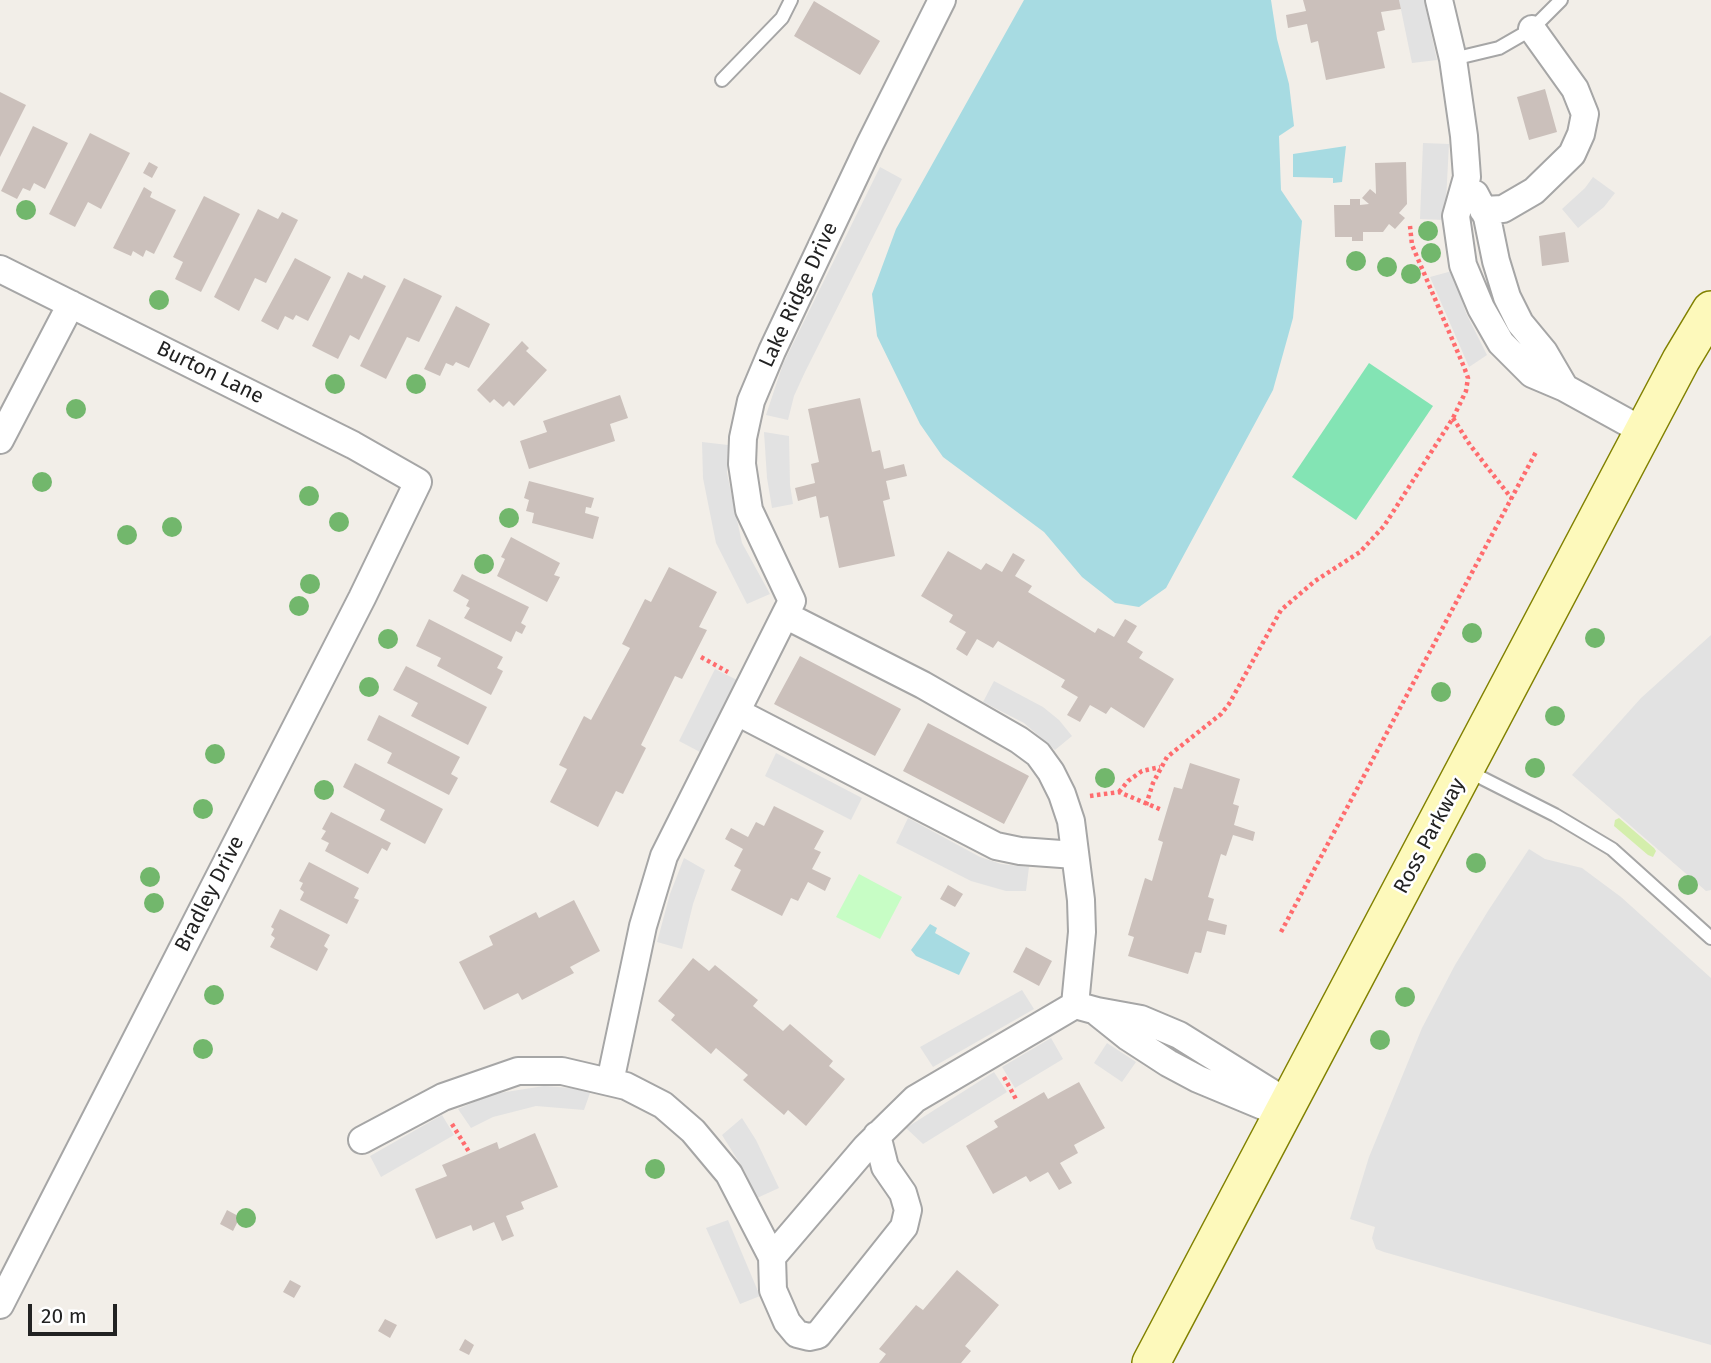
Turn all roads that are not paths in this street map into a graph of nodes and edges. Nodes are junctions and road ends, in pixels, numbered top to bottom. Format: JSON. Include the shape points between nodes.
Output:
{"nodes":[{"id":1,"x":791,"y":0,"type":"edge"},
{"id":2,"x":942,"y":0,"type":"edge"},
{"id":3,"x":1439,"y":0,"type":"edge"},
{"id":4,"x":1561,"y":0,"type":"edge"},
{"id":5,"x":1532,"y":29,"type":"junction"},
{"id":6,"x":1453,"y":59,"type":"junction"},
{"id":7,"x":722,"y":80,"type":"dead end"},
{"id":8,"x":1467,"y":177,"type":"junction"},
{"id":9,"x":1483,"y":210,"type":"junction"},
{"id":10,"x":0,"y":269,"type":"edge"},
{"id":11,"x":71,"y":304,"type":"junction"},
{"id":12,"x":1711,"y":310,"type":"edge"},
{"id":13,"x":1565,"y":388,"type":"junction"},
{"id":14,"x":1643,"y":431,"type":"junction"},
{"id":15,"x":0,"y":440,"type":"edge"},
{"id":16,"x":418,"y":482,"type":"joint"},
{"id":17,"x":788,"y":608,"type":"junction"},
{"id":18,"x":737,"y":712,"type":"junction"},
{"id":19,"x":1465,"y":769,"type":"junction"},
{"id":20,"x":1075,"y":855,"type":"junction"},
{"id":21,"x":1711,"y":938,"type":"edge"},
{"id":22,"x":1086,"y":1008,"type":"junction"},
{"id":23,"x":610,"y":1082,"type":"junction"},
{"id":24,"x":1285,"y":1108,"type":"junction"},
{"id":25,"x":877,"y":1135,"type":"junction"},
{"id":26,"x":362,"y":1140,"type":"dead end"},
{"id":27,"x":772,"y":1257,"type":"junction"},
{"id":28,"x":0,"y":1305,"type":"edge"},
{"id":29,"x":1151,"y":1363,"type":"edge"}],
"edges":[{"from":1,"to":7,"type":"lane","via":[[782,18]]},
{"from":2,"to":17,"type":"street","name":"Lake Ridge Drive","via":[[751,401],[742,464],[749,510]]},
{"from":3,"to":6,"type":"street"},
{"from":4,"to":5,"type":"lane"},
{"from":5,"to":6,"type":"lane","via":[[1499,48]]},
{"from":5,"to":9,"type":"street","via":[[1576,89],[1585,114],[1581,134],[1572,154],[1535,191],[1503,209]]},
{"from":6,"to":8,"type":"street"},
{"from":8,"to":9,"type":"street"},
{"from":8,"to":13,"type":"street","via":[[1456,216],[1464,265],[1480,308],[1517,361],[1532,374]]},
{"from":9,"to":13,"type":"street","via":[[1507,297]]},
{"from":10,"to":11,"type":"street","name":"Burton Lane"},
{"from":11,"to":15,"type":"street"},
{"from":11,"to":16,"type":"street","name":"Burton Lane"},
{"from":12,"to":14,"type":"street","name":"Ross Parkway"},
{"from":13,"to":14,"type":"street"},
{"from":14,"to":19,"type":"street","name":"Ross Parkway"},
{"from":16,"to":28,"type":"street","name":"Bradley Drive"},
{"from":17,"to":18,"type":"street"},
{"from":17,"to":20,"type":"street","via":[[1038,754],[1065,803]]},
{"from":18,"to":20,"type":"street","via":[[996,846]]},
{"from":18,"to":23,"type":"street","via":[[664,856],[643,926]]},
{"from":19,"to":21,"type":"lane","via":[[1612,849]]},
{"from":19,"to":24,"type":"street","name":"Ross Parkway"},
{"from":20,"to":22,"type":"street"},
{"from":22,"to":24,"type":"street","via":[[1141,1019],[1178,1035]]},
{"from":22,"to":25,"type":"street","via":[[915,1099]]},
{"from":23,"to":26,"type":"street","via":[[562,1071],[518,1071],[443,1097]]},
{"from":23,"to":27,"type":"street","via":[[663,1105],[693,1131],[729,1174]]},
{"from":24,"to":29,"type":"street","name":"Ross Parkway"},
{"from":25,"to":27,"type":"street"},
{"from":25,"to":27,"type":"street","via":[[885,1167],[903,1193],[908,1210],[904,1227],[818,1335],[797,1334],[787,1322],[773,1290]]}]}
